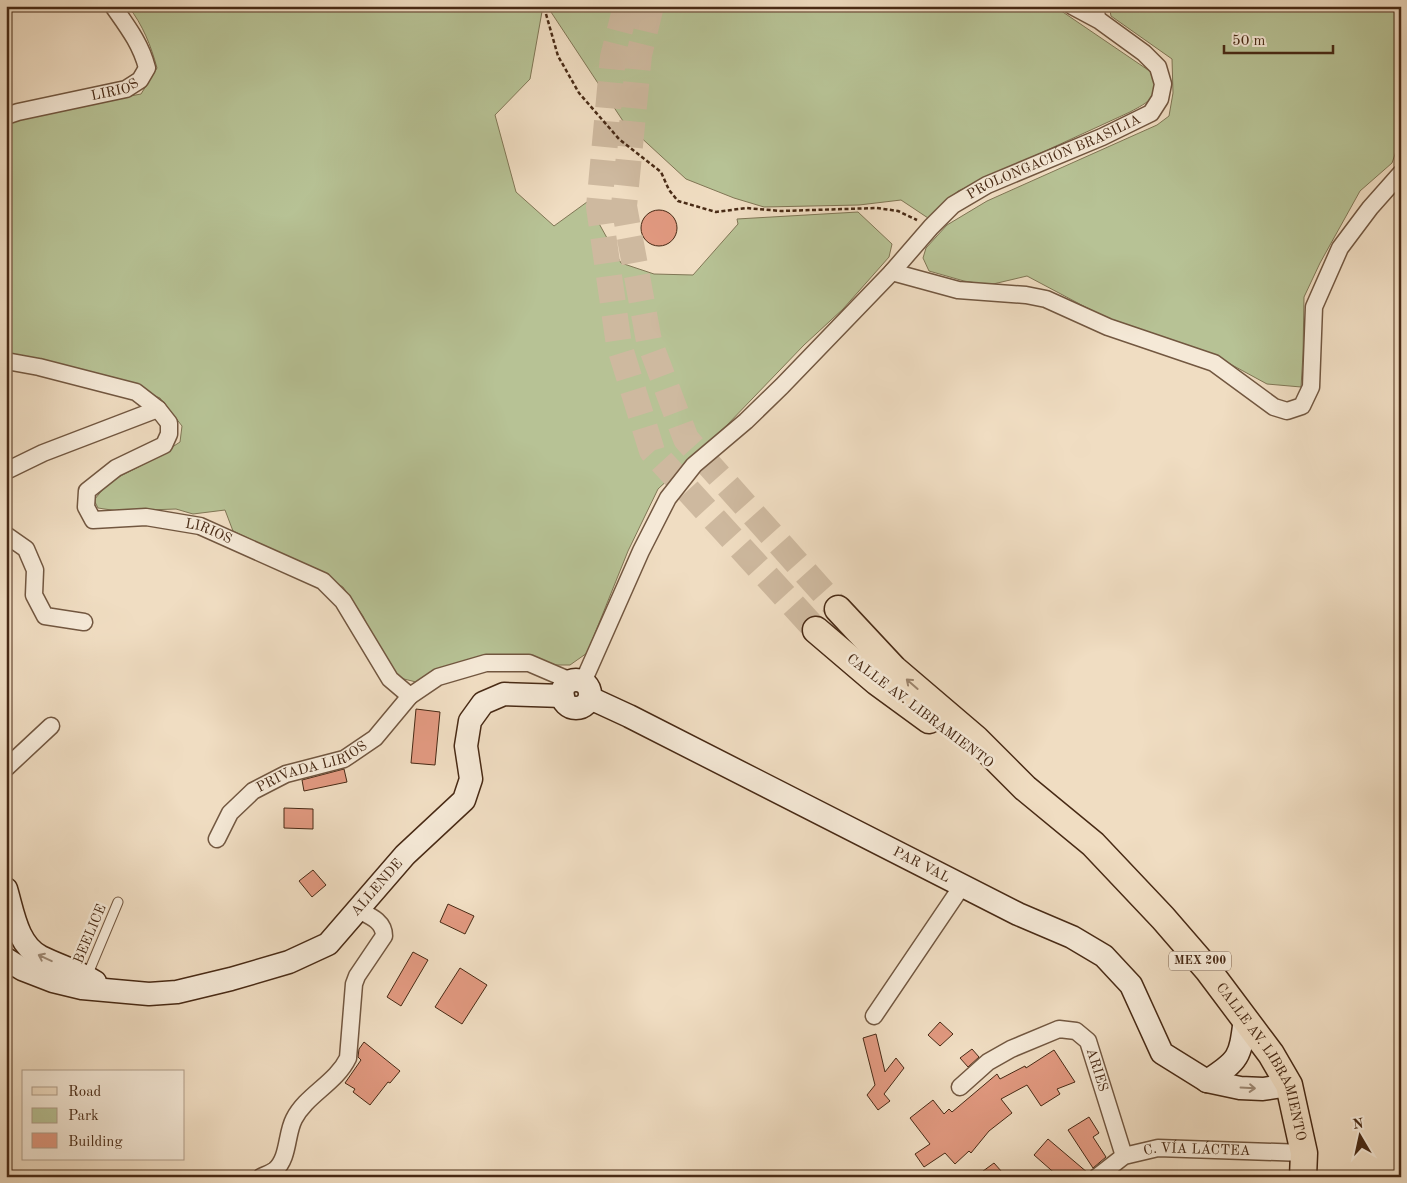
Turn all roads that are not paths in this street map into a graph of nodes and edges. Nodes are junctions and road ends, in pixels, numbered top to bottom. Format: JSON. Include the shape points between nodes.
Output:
{"nodes":[{"id":1,"x":113,"y":6,"type":"edge"},
{"id":2,"x":1072,"y":6,"type":"edge"},
{"id":3,"x":1100,"y":14,"type":"edge"},
{"id":4,"x":6,"y":116,"type":"edge"},
{"id":5,"x":1401,"y":173,"type":"edge"},
{"id":6,"x":892,"y":272,"type":"junction"},
{"id":7,"x":6,"y":361,"type":"edge"},
{"id":8,"x":158,"y":409,"type":"junction"},
{"id":9,"x":6,"y":471,"type":"edge"},
{"id":10,"x":6,"y":535,"type":"edge"},
{"id":11,"x":838,"y":609,"type":"tunnel mouth"},
{"id":12,"x":84,"y":622,"type":"dead end"},
{"id":13,"x":816,"y":630,"type":"tunnel mouth"},
{"id":14,"x":577,"y":689,"type":"junction"},
{"id":15,"x":410,"y":696,"type":"junction"},
{"id":16,"x":51,"y":726,"type":"dead end"},
{"id":17,"x":6,"y":768,"type":"edge"},
{"id":18,"x":1025,"y":788,"type":"junction"},
{"id":19,"x":217,"y":839,"type":"dead end"},
{"id":20,"x":962,"y":886,"type":"junction"},
{"id":21,"x":6,"y":889,"type":"edge"},
{"id":22,"x":118,"y":902,"type":"dead end"},
{"id":23,"x":358,"y":910,"type":"junction"},
{"id":24,"x":6,"y":959,"type":"edge"},
{"id":25,"x":95,"y":982,"type":"junction"},
{"id":26,"x":874,"y":1016,"type":"dead end"},
{"id":27,"x":1245,"y":1019,"type":"junction"},
{"id":28,"x":1207,"y":1081,"type":"junction"},
{"id":29,"x":1289,"y":1085,"type":"junction"},
{"id":30,"x":960,"y":1087,"type":"dead end"},
{"id":31,"x":1124,"y":1156,"type":"junction"},
{"id":32,"x":1304,"y":1165,"type":"edge"},
{"id":33,"x":261,"y":1177,"type":"edge"},
{"id":34,"x":1097,"y":1177,"type":"edge"}],
"edges":[{"from":1,"to":4,"type":"street","name":"LIRIOS","via":[[144,54],[147,68],[140,80],[126,89]]},
{"from":2,"to":3,"type":"street","name":"PROLONGACIÓN BRASILIA"},
{"from":3,"to":6,"type":"street","name":"PROLONGACIÓN BRASILIA","via":[[1158,67],[1163,84],[1160,99],[1151,112],[1102,137],[987,185],[953,205]]},
{"from":5,"to":6,"type":"street","via":[[1340,248],[1314,307],[1311,387],[1302,406],[1287,411],[1274,407],[1214,363],[1108,326],[1046,299],[958,290]]},
{"from":6,"to":14,"type":"street","name":"PROLONGACIÓN BRASILIA","via":[[746,421],[694,465],[668,498]]},
{"from":7,"to":8,"type":"street","name":"LIRIOS","via":[[136,392]]},
{"from":8,"to":9,"type":"street","via":[[43,453]]},
{"from":8,"to":15,"type":"street","name":"LIRIOS","via":[[169,422],[170,434],[164,445],[116,468],[87,492],[86,507],[93,520],[146,518],[200,526],[323,581],[343,601],[390,679]]},
{"from":10,"to":12,"type":"street","via":[[26,549],[35,570],[34,595],[45,616]]},
{"from":18,"to":11,"type":"main road","name":"CALLE AV. LIBRAMIENTO","number":"MEX 200","one_way":true,"via":[[976,739],[894,669]]},
{"from":13,"to":18,"type":"main road","name":"CALLE AV. LIBRAMIENTO","number":"MEX 200","via":[[877,682]]},
{"from":14,"to":15,"type":"street","via":[[529,664],[486,663],[438,677]]},
{"from":14,"to":20,"type":"street","name":"PAR VAL"},
{"from":14,"to":23,"type":"street","name":"ALLENDE","via":[[504,694],[482,703],[470,721],[466,746],[472,779],[464,800],[406,855]]},
{"from":15,"to":19,"type":"street","name":"PRIVADA LIRIOS","via":[[375,738],[344,759],[286,774],[253,791],[230,813]]},
{"from":16,"to":17,"type":"street"},
{"from":18,"to":27,"type":"main road","name":"CALLE AV. LIBRAMIENTO","number":"MEX 200","via":[[1093,844],[1163,918]]},
{"from":20,"to":26,"type":"street"},
{"from":20,"to":28,"type":"street","name":"PAR VAL","via":[[1072,937],[1104,956],[1131,985],[1162,1053]]},
{"from":25,"to":21,"type":"street","one_way":true,"via":[[39,956],[26,945]]},
{"from":22,"to":25,"type":"lane","name":"BEELICE"},
{"from":23,"to":25,"type":"street","name":"ALLENDE","via":[[328,944],[289,962],[230,979],[177,992],[149,994]]},
{"from":23,"to":33,"type":"street","via":[[376,920],[382,926],[384,936],[354,984],[348,1058],[343,1068],[300,1109],[293,1120],[280,1163],[274,1171]]},
{"from":24,"to":25,"type":"street","via":[[54,982],[82,988]]},
{"from":27,"to":28,"type":"street","via":[[1238,1056],[1229,1067]]},
{"from":27,"to":29,"type":"main road","name":"CALLE AV. LIBRAMIENTO","number":"MEX 200"},
{"from":28,"to":29,"type":"street","name":"PAR VAL","one_way":true,"via":[[1248,1088]]},
{"from":29,"to":32,"type":"main road","name":"CALLE AV. LIBRAMIENTO","number":"MEX 200"},
{"from":30,"to":31,"type":"street","name":"ARIES","via":[[988,1062],[1012,1049],[1059,1029],[1076,1031],[1088,1041]]},
{"from":31,"to":32,"type":"street","name":"C. VÍA LÁCTEA","via":[[1158,1148]]},
{"from":31,"to":34,"type":"street","name":"C. VÍA LÁCTEA"}]}
